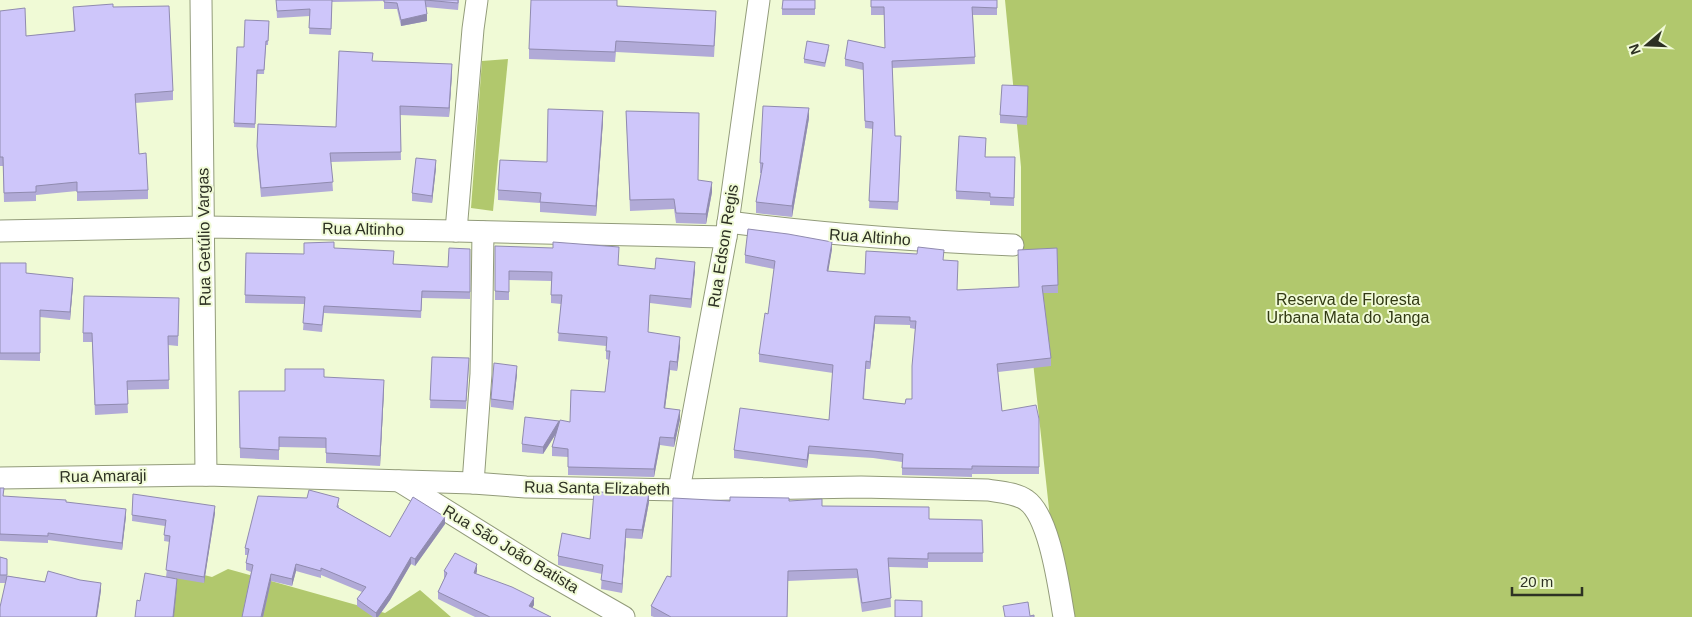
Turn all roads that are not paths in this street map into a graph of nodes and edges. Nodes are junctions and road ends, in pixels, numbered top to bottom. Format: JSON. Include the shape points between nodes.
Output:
{"nodes":[{"id":1,"x":201,"y":0,"type":"edge"},
{"id":2,"x":477,"y":0,"type":"edge"},
{"id":3,"x":759,"y":0,"type":"edge"},
{"id":4,"x":204,"y":227,"type":"junction"},
{"id":5,"x":727,"y":229,"type":"junction"},
{"id":6,"x":0,"y":231,"type":"edge"},
{"id":7,"x":456,"y":231,"type":"junction"},
{"id":8,"x":482,"y":232,"type":"junction"},
{"id":9,"x":1013,"y":245,"type":"dead end"},
{"id":10,"x":206,"y":475,"type":"junction"},
{"id":11,"x":0,"y":478,"type":"edge"},
{"id":12,"x":399,"y":481,"type":"junction"},
{"id":13,"x":473,"y":483,"type":"junction"},
{"id":14,"x":679,"y":490,"type":"junction"},
{"id":15,"x":624,"y":617,"type":"edge"},
{"id":16,"x":1064,"y":617,"type":"edge"}],
"edges":[{"from":1,"to":4,"type":"street","name":"Rua Getúlio Vargas"},
{"from":2,"to":7,"type":"street"},
{"from":3,"to":5,"type":"street","name":"Rua Edson Regis"},
{"from":4,"to":6,"type":"street","name":"Rua Altinho"},
{"from":4,"to":7,"type":"street","name":"Rua Altinho"},
{"from":4,"to":10,"type":"street","name":"Rua Getúlio Vargas"},
{"from":5,"to":8,"type":"street","name":"Rua Altinho"},
{"from":5,"to":9,"type":"street","name":"Rua Altinho"},
{"from":5,"to":14,"type":"street","name":"Rua Edson Regis"},
{"from":7,"to":8,"type":"street","name":"Rua Altinho"},
{"from":8,"to":13,"type":"street","via":[[481,374]]},
{"from":10,"to":11,"type":"street","name":"Rua Amaraji"},
{"from":10,"to":12,"type":"street","name":"Rua Santa Elizabeth"},
{"from":12,"to":13,"type":"street","name":"Rua Santa Elizabeth"},
{"from":12,"to":15,"type":"street","name":"Rua São João Batista"},
{"from":13,"to":14,"type":"street","name":"Rua Santa Elizabeth"},
{"from":14,"to":16,"type":"street","name":"Rua Santa Elizabeth","via":[[861,487],[1006,493],[1026,500],[1038,513],[1053,561]]}]}
